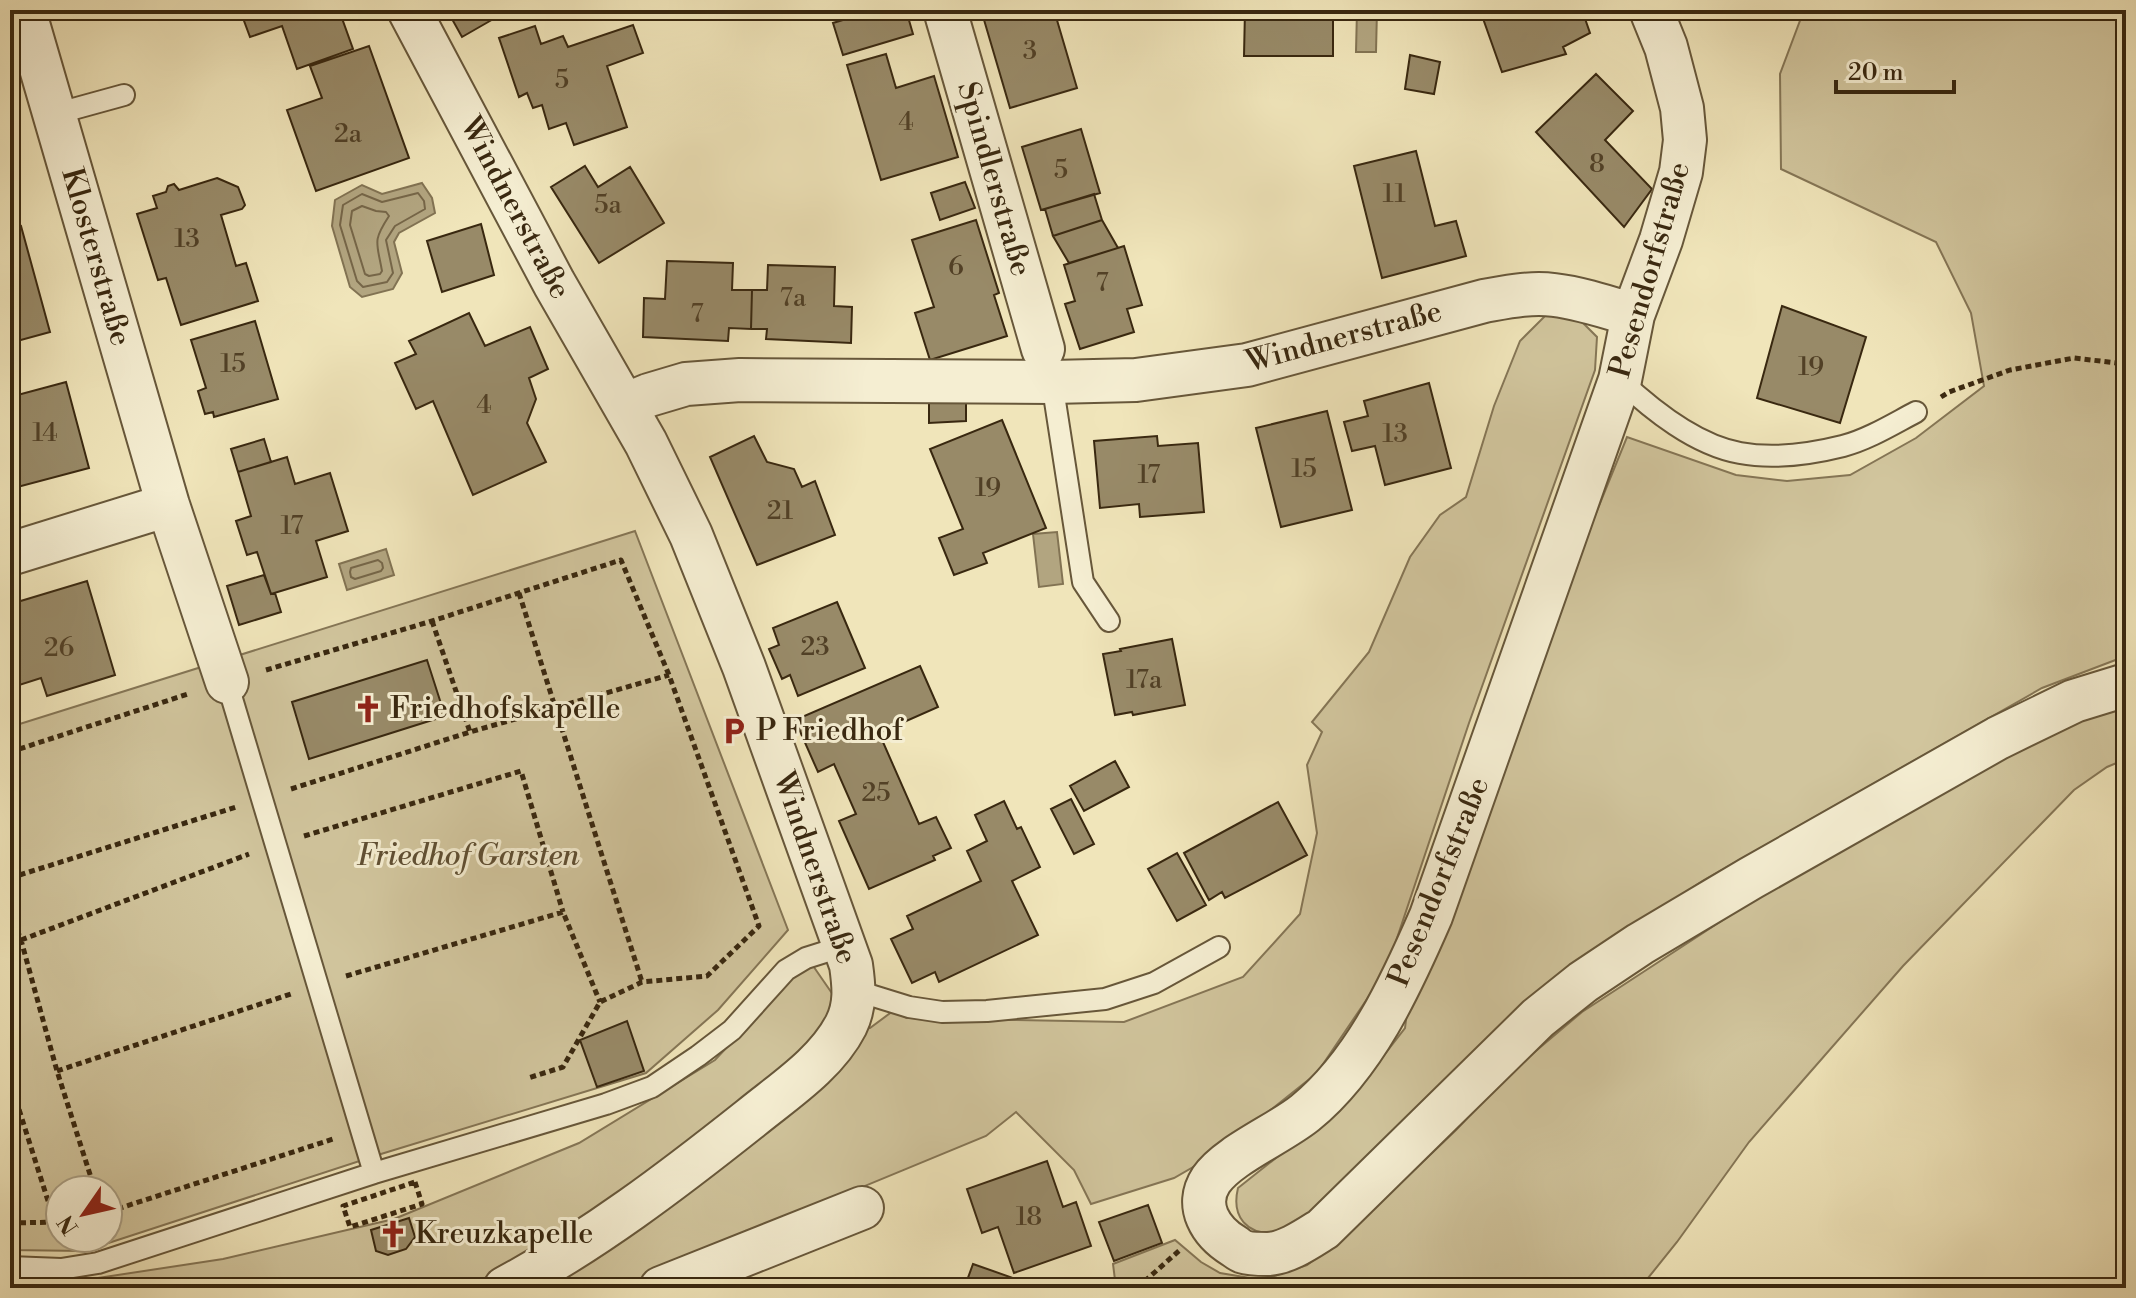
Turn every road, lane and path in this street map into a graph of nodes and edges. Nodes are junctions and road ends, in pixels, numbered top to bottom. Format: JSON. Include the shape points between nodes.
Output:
{"nodes":[{"id":1,"x":24,"y":10,"type":"edge"},
{"id":2,"x":409,"y":10,"type":"edge"},
{"id":3,"x":945,"y":10,"type":"edge"},
{"id":4,"x":1651,"y":10,"type":"edge"},
{"id":5,"x":124,"y":95,"type":"dead end"},
{"id":6,"x":55,"y":114,"type":"junction"},
{"id":7,"x":1633,"y":315,"type":"junction"},
{"id":8,"x":2126,"y":364,"type":"edge"},
{"id":9,"x":1048,"y":366,"type":"junction"},
{"id":10,"x":1620,"y":380,"type":"junction"},
{"id":11,"x":625,"y":405,"type":"junction"},
{"id":12,"x":1916,"y":412,"type":"joint"},
{"id":13,"x":168,"y":505,"type":"junction"},
{"id":14,"x":10,"y":554,"type":"edge"},
{"id":15,"x":519,"y":593,"type":"junction"},
{"id":16,"x":432,"y":621,"type":"junction"},
{"id":17,"x":1109,"y":621,"type":"dead end"},
{"id":18,"x":669,"y":675,"type":"junction"},
{"id":19,"x":227,"y":682,"type":"junction"},
{"id":20,"x":2126,"y":685,"type":"edge"},
{"id":21,"x":555,"y":707,"type":"junction"},
{"id":22,"x":470,"y":732,"type":"junction"},
{"id":23,"x":10,"y":752,"type":"edge"},
{"id":24,"x":263,"y":798,"type":"junction"},
{"id":25,"x":274,"y":845,"type":"junction"},
{"id":26,"x":10,"y":878,"type":"edge"},
{"id":27,"x":10,"y":911,"type":"edge"},
{"id":28,"x":563,"y":912,"type":"dead end"},
{"id":29,"x":21,"y":940,"type":"junction"},
{"id":30,"x":844,"y":946,"type":"junction"},
{"id":31,"x":1219,"y":947,"type":"dead end"},
{"id":32,"x":642,"y":982,"type":"junction"},
{"id":33,"x":854,"y":990,"type":"junction"},
{"id":34,"x":528,"y":1078,"type":"dead end"},
{"id":35,"x":10,"y":1081,"type":"edge"},
{"id":36,"x":361,"y":1130,"type":"junction"},
{"id":37,"x":374,"y":1173,"type":"junction"},
{"id":38,"x":90,"y":1174,"type":"edge"},
{"id":39,"x":44,"y":1184,"type":"edge"},
{"id":40,"x":422,"y":1204,"type":"dead end"},
{"id":41,"x":124,"y":1207,"type":"edge"},
{"id":42,"x":862,"y":1208,"type":"dead end"},
{"id":43,"x":10,"y":1223,"type":"edge"},
{"id":44,"x":44,"y":1223,"type":"edge"},
{"id":45,"x":1209,"y":1224,"type":"junction"},
{"id":46,"x":350,"y":1227,"type":"dead end"},
{"id":47,"x":10,"y":1267,"type":"edge"},
{"id":48,"x":505,"y":1288,"type":"edge"},
{"id":49,"x":661,"y":1288,"type":"edge"},
{"id":50,"x":1137,"y":1288,"type":"edge"}],
"edges":[{"from":1,"to":6,"type":"street","name":"Klosterstraße"},
{"from":2,"to":11,"type":"street","name":"Windnerstraße"},
{"from":3,"to":9,"type":"street","name":"Spindlerstraße"},
{"from":4,"to":7,"type":"street","name":"Pesendorfstraße","via":[[1682,108],[1685,140],[1661,240]]},
{"from":5,"to":6,"type":"lane"},
{"from":6,"to":13,"type":"street","name":"Klosterstraße"},
{"from":7,"to":9,"type":"street","name":"Windnerstraße","via":[[1553,295],[1517,295],[1247,365],[1136,380]]},
{"from":7,"to":10,"type":"street","name":"Pesendorfstraße"},
{"from":8,"to":12,"type":"path","via":[[2074,358],[2010,370],[1949,392]]},
{"from":9,"to":11,"type":"street","name":"Windnerstraße","via":[[686,384]]},
{"from":9,"to":17,"type":"lane","via":[[1083,582]]},
{"from":10,"to":12,"type":"lane","via":[[1674,424],[1738,453],[1814,452],[1846,445]]},
{"from":10,"to":45,"type":"street","name":"Pesendorfstraße","via":[[1436,903],[1403,982],[1338,1080],[1305,1113],[1229,1162],[1210,1181],[1204,1202]]},
{"from":11,"to":30,"type":"street","name":"Windnerstraße","via":[[691,535]]},
{"from":13,"to":14,"type":"street"},
{"from":13,"to":19,"type":"street","name":"Klosterstraße"},
{"from":15,"to":16,"type":"path"},
{"from":15,"to":18,"type":"path","via":[[621,560]]},
{"from":15,"to":21,"type":"path"},
{"from":16,"to":19,"type":"path"},
{"from":16,"to":22,"type":"path"},
{"from":18,"to":21,"type":"path"},
{"from":18,"to":32,"type":"path","via":[[759,926],[707,976]]},
{"from":19,"to":23,"type":"path"},
{"from":19,"to":24,"type":"lane"},
{"from":20,"to":45,"type":"street","via":[[2074,701],[1998,738],[1739,885],[1583,982],[1538,1018],[1314,1235],[1272,1254],[1244,1252]]},
{"from":21,"to":22,"type":"path"},
{"from":21,"to":32,"type":"path"},
{"from":22,"to":24,"type":"path"},
{"from":24,"to":25,"type":"lane"},
{"from":24,"to":26,"type":"path"},
{"from":25,"to":28,"type":"path","via":[[521,771]]},
{"from":25,"to":29,"type":"path"},
{"from":25,"to":36,"type":"lane"},
{"from":27,"to":29,"type":"path"},
{"from":29,"to":38,"type":"path"},
{"from":30,"to":33,"type":"street","name":"Windnerstraße"},
{"from":30,"to":37,"type":"lane","via":[[786,970],[732,1030],[652,1087]]},
{"from":31,"to":33,"type":"lane","via":[[1154,983],[1105,999],[942,1012]]},
{"from":32,"to":34,"type":"path","via":[[600,1002],[563,1067]]},
{"from":33,"to":48,"type":"street","name":"Windnerstraße","via":[[844,1028],[795,1083],[624,1214]]},
{"from":35,"to":39,"type":"path"},
{"from":36,"to":37,"type":"lane"},
{"from":36,"to":41,"type":"path"},
{"from":37,"to":47,"type":"lane","via":[[98,1263],[61,1269]]},
{"from":40,"to":46,"type":"path"},
{"from":42,"to":49,"type":"street"},
{"from":43,"to":44,"type":"path"},
{"from":45,"to":50,"type":"path"}]}
